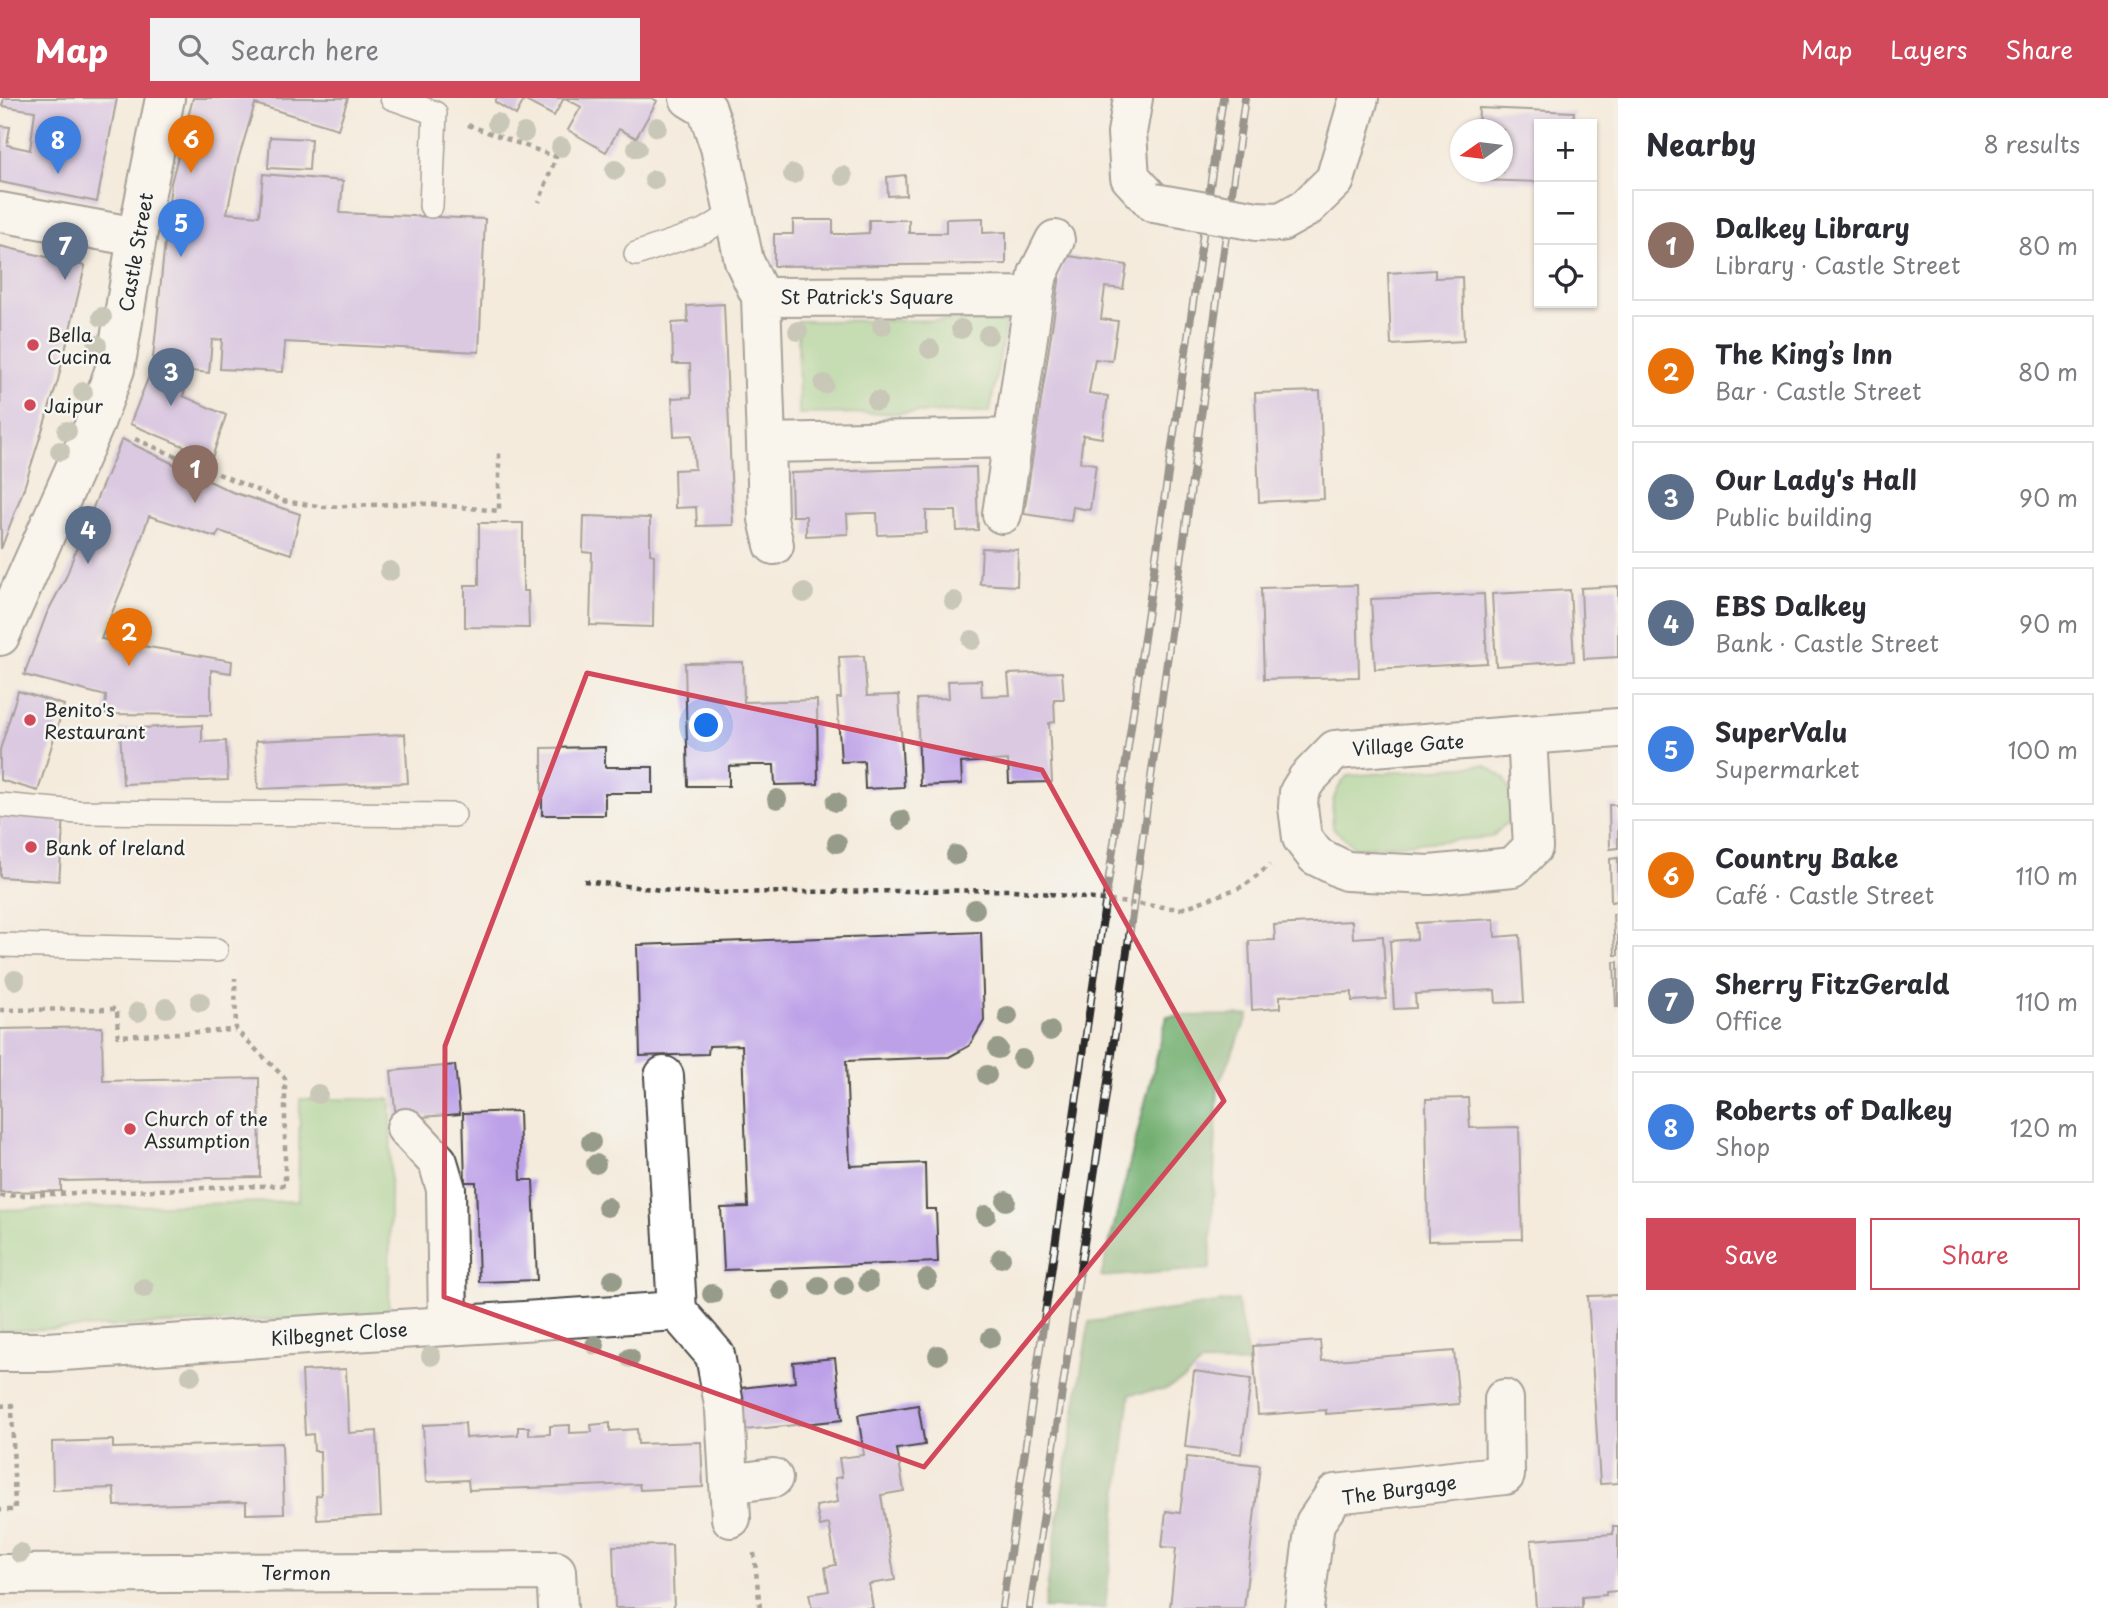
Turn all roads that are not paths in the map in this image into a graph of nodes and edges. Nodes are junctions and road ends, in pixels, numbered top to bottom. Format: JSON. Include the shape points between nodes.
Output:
{"nodes":[{"id":1,"x":165,"y":98,"type":"edge"},
{"id":2,"x":392,"y":98,"type":"edge"},
{"id":3,"x":689,"y":98,"type":"edge"},
{"id":4,"x":1133,"y":98,"type":"edge"},
{"id":5,"x":1359,"y":98,"type":"edge"},
{"id":6,"x":431,"y":206,"type":"dead end"},
{"id":7,"x":0,"y":212,"type":"edge"},
{"id":8,"x":733,"y":213,"type":"junction"},
{"id":9,"x":137,"y":237,"type":"junction"},
{"id":10,"x":1055,"y":240,"type":"dead end"},
{"id":11,"x":636,"y":254,"type":"dead end"},
{"id":12,"x":761,"y":296,"type":"junction"},
{"id":13,"x":1034,"y":296,"type":"junction"},
{"id":14,"x":1013,"y":438,"type":"junction"},
{"id":15,"x":766,"y":443,"type":"junction"},
{"id":16,"x":1002,"y":514,"type":"dead end"},
{"id":17,"x":774,"y":545,"type":"dead end"},
{"id":18,"x":5,"y":613,"type":"edge"},
{"id":19,"x":1618,"y":728,"type":"edge"},
{"id":20,"x":1527,"y":734,"type":"junction"},
{"id":21,"x":0,"y":805,"type":"edge"},
{"id":22,"x":454,"y":815,"type":"dead end"},
{"id":23,"x":0,"y":945,"type":"edge"},
{"id":24,"x":216,"y":950,"type":"dead end"},
{"id":25,"x":664,"y":1076,"type":"dead end"},
{"id":26,"x":406,"y":1128,"type":"dead end"},
{"id":27,"x":677,"y":1311,"type":"junction"},
{"id":28,"x":448,"y":1326,"type":"junction"},
{"id":29,"x":0,"y":1352,"type":"edge"},
{"id":30,"x":1504,"y":1399,"type":"dead end"},
{"id":31,"x":772,"y":1478,"type":"dead end"},
{"id":32,"x":0,"y":1574,"type":"edge"},
{"id":33,"x":558,"y":1608,"type":"edge"},
{"id":34,"x":1304,"y":1608,"type":"edge"}],
"edges":[{"from":1,"to":9,"type":"street","name":"Castle Street"},
{"from":2,"to":6,"type":"lane","via":[[435,113]]},
{"from":3,"to":8,"type":"street","via":[[707,109]]},
{"from":4,"to":5,"type":"street","bridge":true,"via":[[1127,133],[1130,177],[1154,204],[1281,222],[1306,208],[1335,180]]},
{"from":7,"to":9,"type":"street"},
{"from":8,"to":11,"type":"lane","via":[[706,230]]},
{"from":8,"to":12,"type":"street","via":[[744,261]]},
{"from":9,"to":18,"type":"street","name":"Castle Street","via":[[115,369],[93,428]]},
{"from":10,"to":13,"type":"street","via":[[1038,274]]},
{"from":12,"to":13,"type":"street","name":"St Patrick's Square"},
{"from":12,"to":15,"type":"street","name":"St Patrick's Square"},
{"from":13,"to":14,"type":"street"},
{"from":14,"to":15,"type":"street"},
{"from":14,"to":16,"type":"street"},
{"from":15,"to":17,"type":"street","name":"St Patrick's Square","via":[[768,519]]},
{"from":19,"to":20,"type":"street","name":"Village Gate"},
{"from":20,"to":20,"type":"street","name":"Village Gate","via":[[1533,847],[1513,867],[1430,875],[1346,871],[1315,856],[1303,838],[1299,792],[1335,750]]},
{"from":21,"to":22,"type":"lane","via":[[92,812]]},
{"from":23,"to":24,"type":"lane"},
{"from":25,"to":27,"type":"street"},
{"from":26,"to":28,"type":"street","via":[[438,1162],[446,1189]]},
{"from":27,"to":28,"type":"street","name":"Kilbegnet Close"},
{"from":27,"to":31,"type":"street","via":[[715,1355],[730,1501]]},
{"from":28,"to":29,"type":"street","name":"Kilbegnet Close"},
{"from":30,"to":34,"type":"street","name":"The Burgage","via":[[1505,1475],[1335,1494],[1315,1522]]},
{"from":32,"to":33,"type":"street","name":"Termon","via":[[556,1571]]}]}
